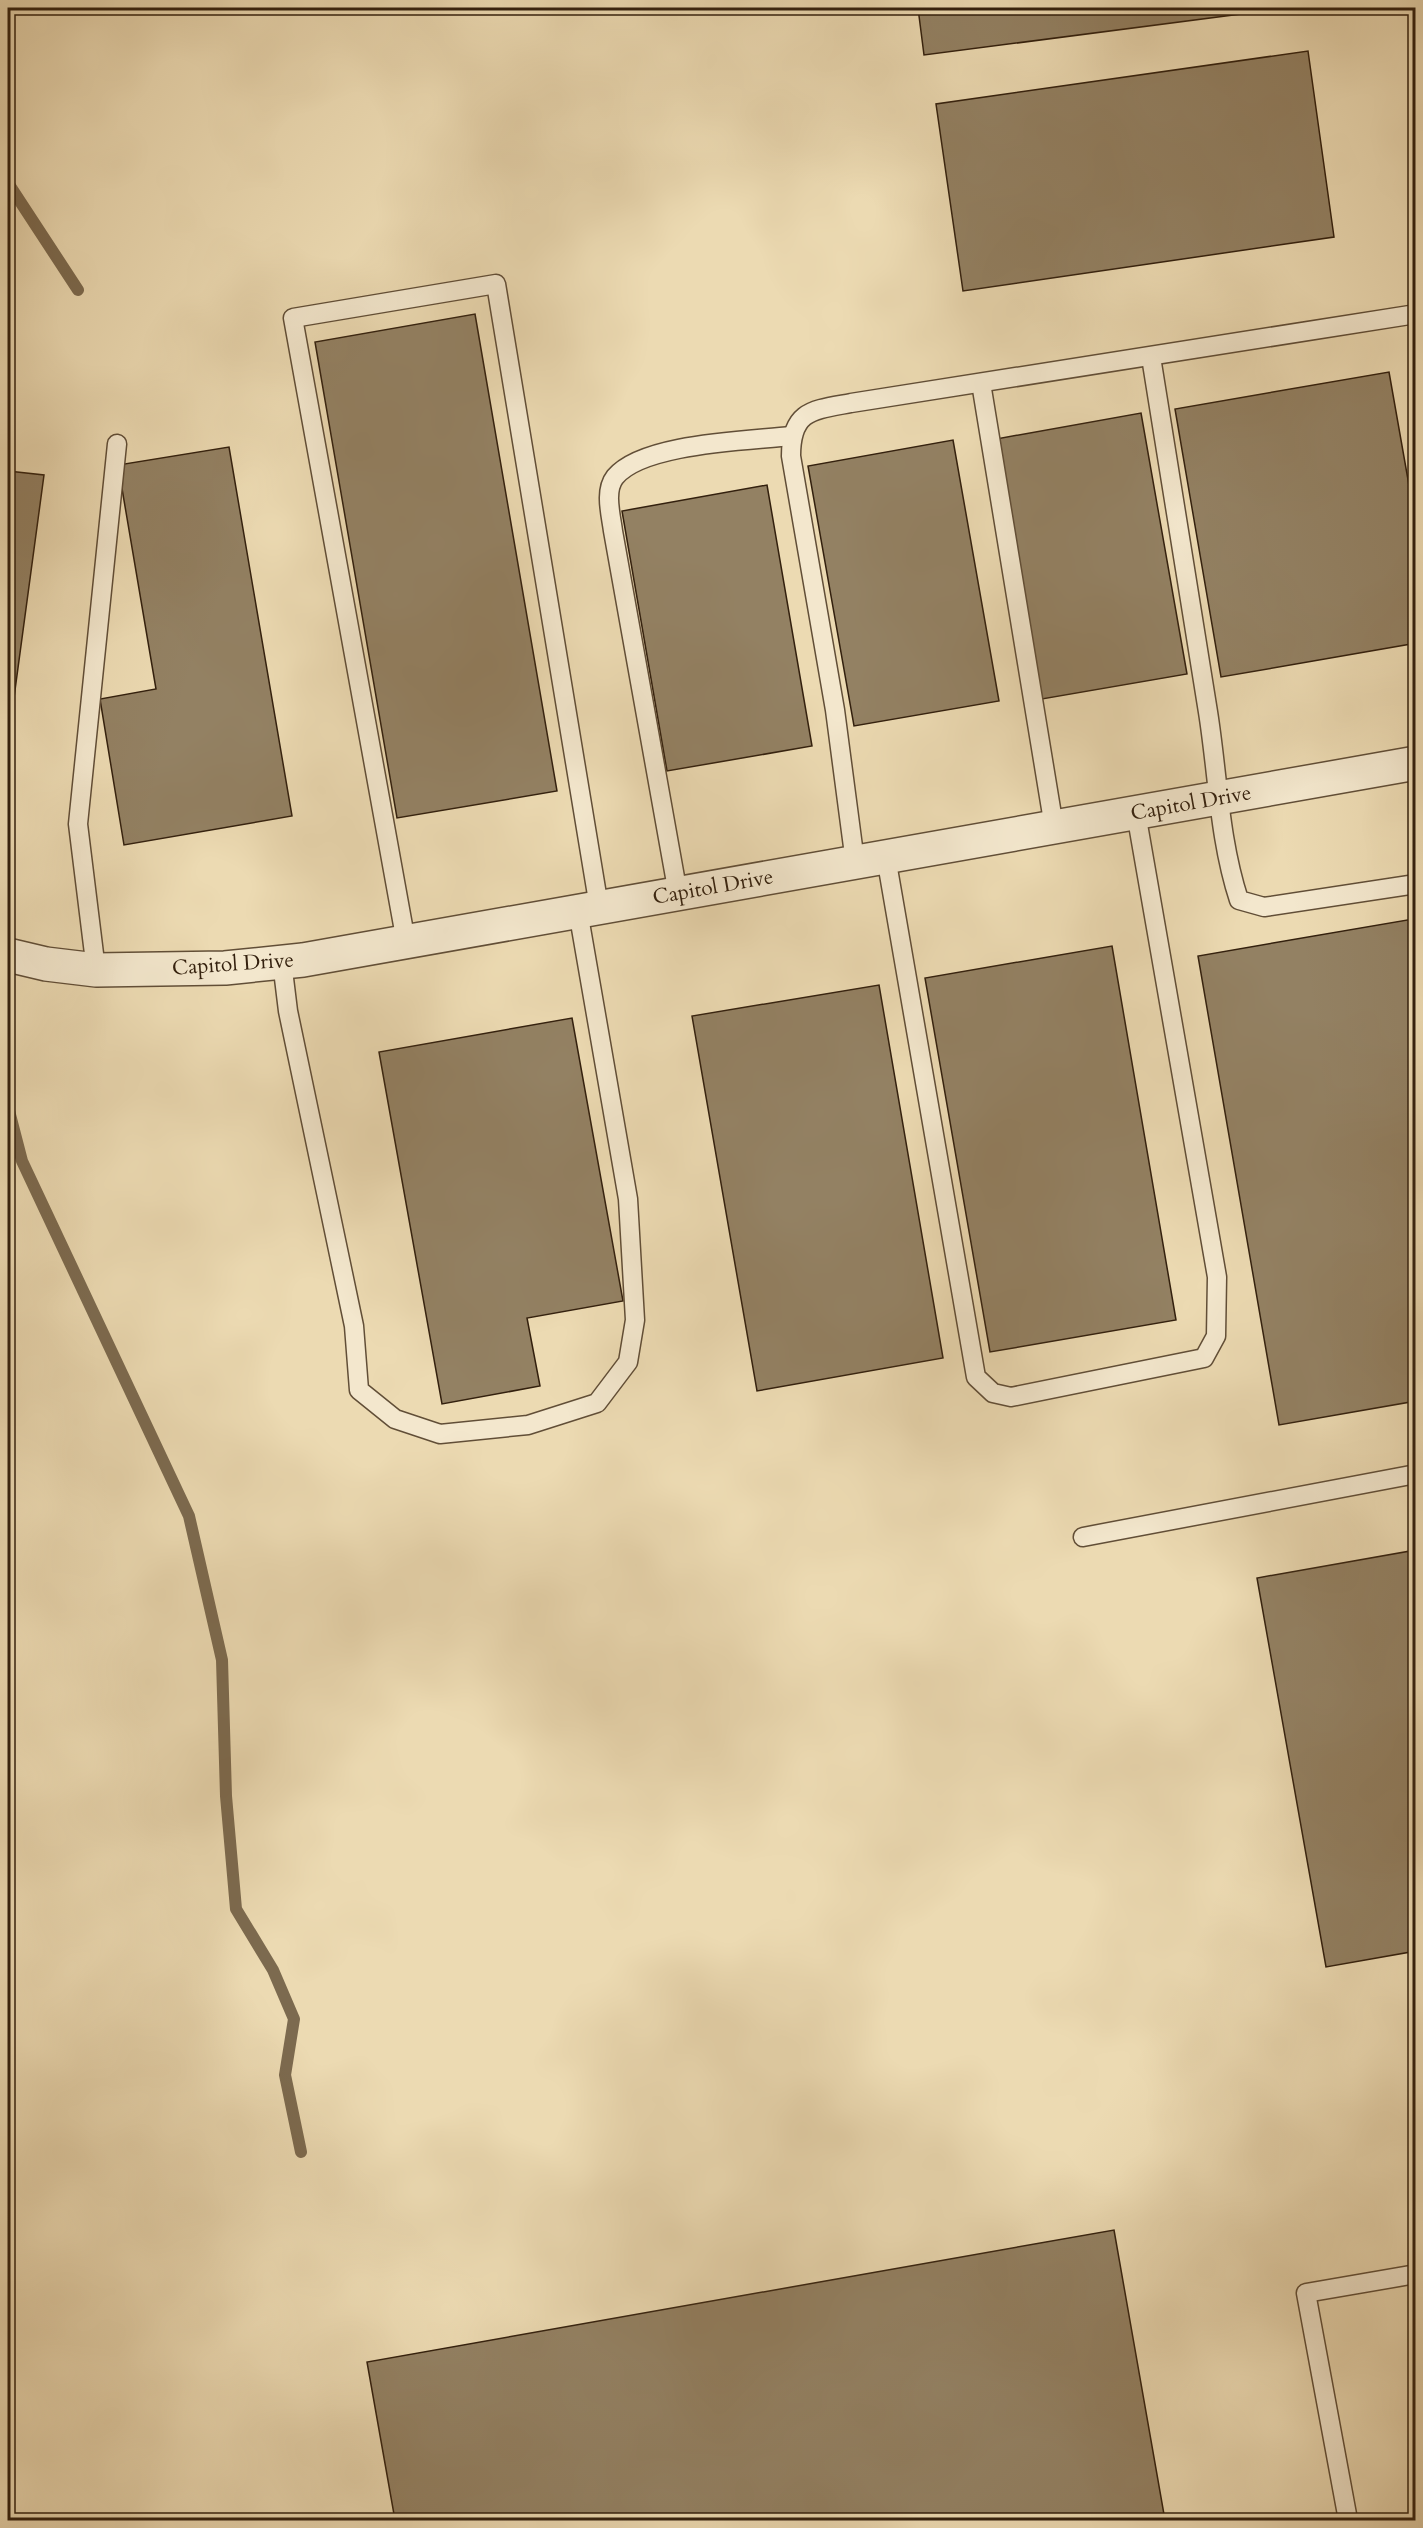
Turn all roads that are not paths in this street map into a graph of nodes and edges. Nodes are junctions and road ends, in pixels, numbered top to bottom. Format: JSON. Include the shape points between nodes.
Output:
{"nodes":[{"id":1,"x":1416,"y":314,"type":"edge"},
{"id":2,"x":1151,"y":357,"type":"junction"},
{"id":3,"x":981,"y":382,"type":"junction"},
{"id":4,"x":791,"y":436,"type":"junction"},
{"id":5,"x":117,"y":444,"type":"dead end"},
{"id":6,"x":1416,"y":763,"type":"edge"},
{"id":7,"x":1217,"y":798,"type":"junction"},
{"id":8,"x":1136,"y":813,"type":"junction"},
{"id":9,"x":1054,"y":827,"type":"junction"},
{"id":10,"x":871,"y":859,"type":"junction"},
{"id":11,"x":1416,"y":884,"type":"edge"},
{"id":12,"x":678,"y":894,"type":"junction"},
{"id":13,"x":589,"y":909,"type":"junction"},
{"id":14,"x":406,"y":942,"type":"junction"},
{"id":15,"x":8,"y":955,"type":"edge"},
{"id":16,"x":282,"y":962,"type":"junction"},
{"id":17,"x":96,"y":970,"type":"junction"},
{"id":18,"x":1416,"y":1474,"type":"edge"},
{"id":19,"x":1083,"y":1537,"type":"dead end"},
{"id":20,"x":1416,"y":2274,"type":"edge"},
{"id":21,"x":1348,"y":2520,"type":"edge"}],
"edges":[{"from":1,"to":2,"type":"lane"},
{"from":2,"to":3,"type":"lane"},
{"from":2,"to":7,"type":"lane","via":[[1209,715]]},
{"from":3,"to":4,"type":"lane","via":[[814,410],[801,420]]},
{"from":3,"to":9,"type":"lane"},
{"from":4,"to":10,"type":"lane","via":[[795,486],[835,710]]},
{"from":4,"to":12,"type":"lane","via":[[703,445],[652,455],[629,465],[614,478],[609,491]]},
{"from":5,"to":17,"type":"lane","via":[[78,824]]},
{"from":6,"to":7,"type":"street","name":"Capitol Drive"},
{"from":7,"to":8,"type":"street","name":"Capitol Drive"},
{"from":7,"to":11,"type":"lane","via":[[1239,900],[1264,907]]},
{"from":8,"to":9,"type":"street","name":"Capitol Drive"},
{"from":8,"to":10,"type":"lane","via":[[1217,1277],[1216,1336],[1204,1358],[1011,1397],[993,1393],[976,1377]]},
{"from":9,"to":10,"type":"street","name":"Capitol Drive"},
{"from":10,"to":12,"type":"street","name":"Capitol Drive"},
{"from":12,"to":13,"type":"street","name":"Capitol Drive"},
{"from":13,"to":14,"type":"street","name":"Capitol Drive"},
{"from":13,"to":14,"type":"lane","via":[[496,284],[293,318]]},
{"from":13,"to":16,"type":"lane","via":[[628,1199],[635,1320],[628,1362],[597,1403],[528,1425],[440,1434],[395,1419],[359,1390],[354,1326],[288,1011]]},
{"from":14,"to":16,"type":"street","name":"Capitol Drive"},
{"from":15,"to":17,"type":"street","name":"Capitol Drive"},
{"from":16,"to":17,"type":"street","name":"Capitol Drive","via":[[225,968]]},
{"from":18,"to":19,"type":"lane"},
{"from":20,"to":21,"type":"lane","via":[[1306,2293]]}]}
